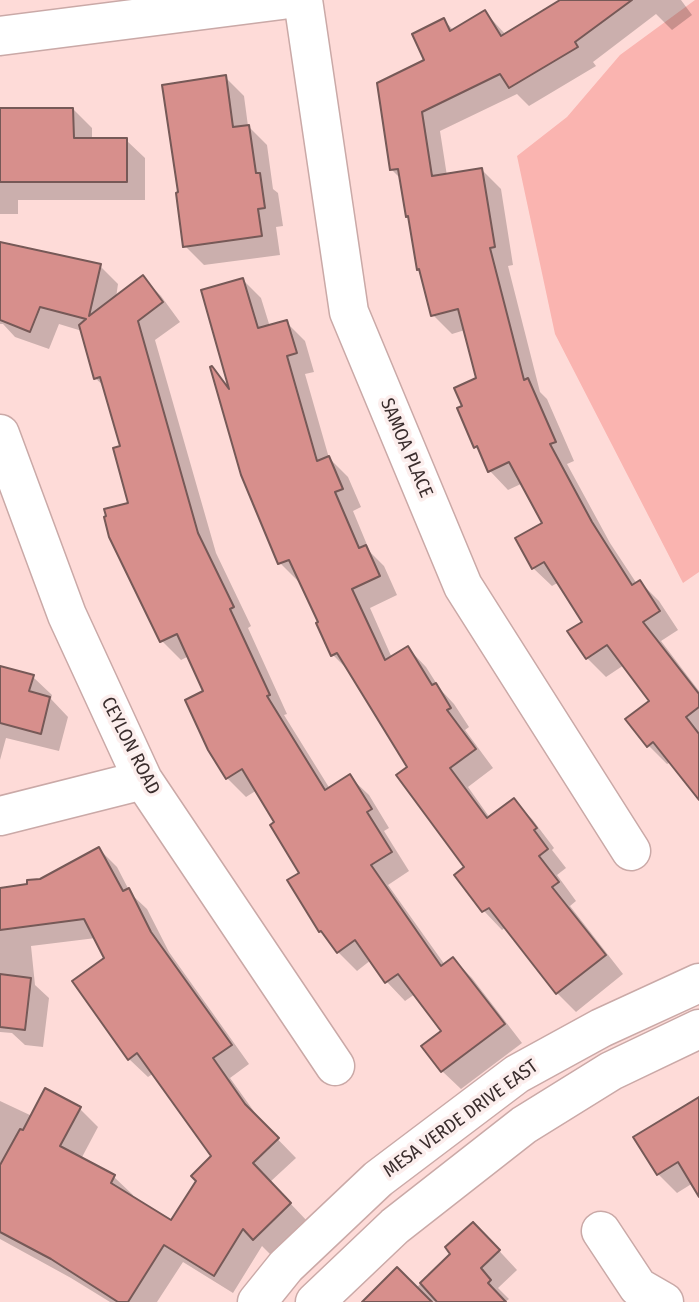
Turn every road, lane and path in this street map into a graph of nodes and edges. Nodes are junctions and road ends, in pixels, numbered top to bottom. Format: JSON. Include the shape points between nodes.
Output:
{"nodes":[{"id":1,"x":282,"y":0,"type":"edge"},
{"id":2,"x":303,"y":0,"type":"edge"},
{"id":3,"x":0,"y":36,"type":"edge"},
{"id":4,"x":0,"y":434,"type":"edge"},
{"id":5,"x":143,"y":780,"type":"junction"},
{"id":6,"x":0,"y":816,"type":"edge"},
{"id":7,"x":631,"y":851,"type":"dead end"},
{"id":8,"x":699,"y":983,"type":"edge"},
{"id":9,"x":699,"y":1029,"type":"edge"},
{"id":10,"x":335,"y":1066,"type":"dead end"},
{"id":11,"x":601,"y":1231,"type":"dead end"},
{"id":12,"x":257,"y":1302,"type":"edge"},
{"id":13,"x":315,"y":1302,"type":"edge"},
{"id":14,"x":664,"y":1302,"type":"edge"}],
"edges":[{"from":1,"to":3,"type":"street"},
{"from":2,"to":7,"type":"street","name":"SAMOA PLACE","via":[[349,312],[463,586]]},
{"from":4,"to":5,"type":"street","name":"CEYLON ROAD","via":[[66,615]]},
{"from":5,"to":6,"type":"street"},
{"from":5,"to":10,"type":"street","name":"CEYLON ROAD"},
{"from":8,"to":12,"type":"street","name":"MESA VERDE DRIVE EAST","via":[[601,1028],[517,1074],[378,1179],[286,1266]]},
{"from":9,"to":13,"type":"street","via":[[611,1071],[524,1125],[395,1226]]},
{"from":11,"to":14,"type":"street","via":[[638,1287]]}]}
